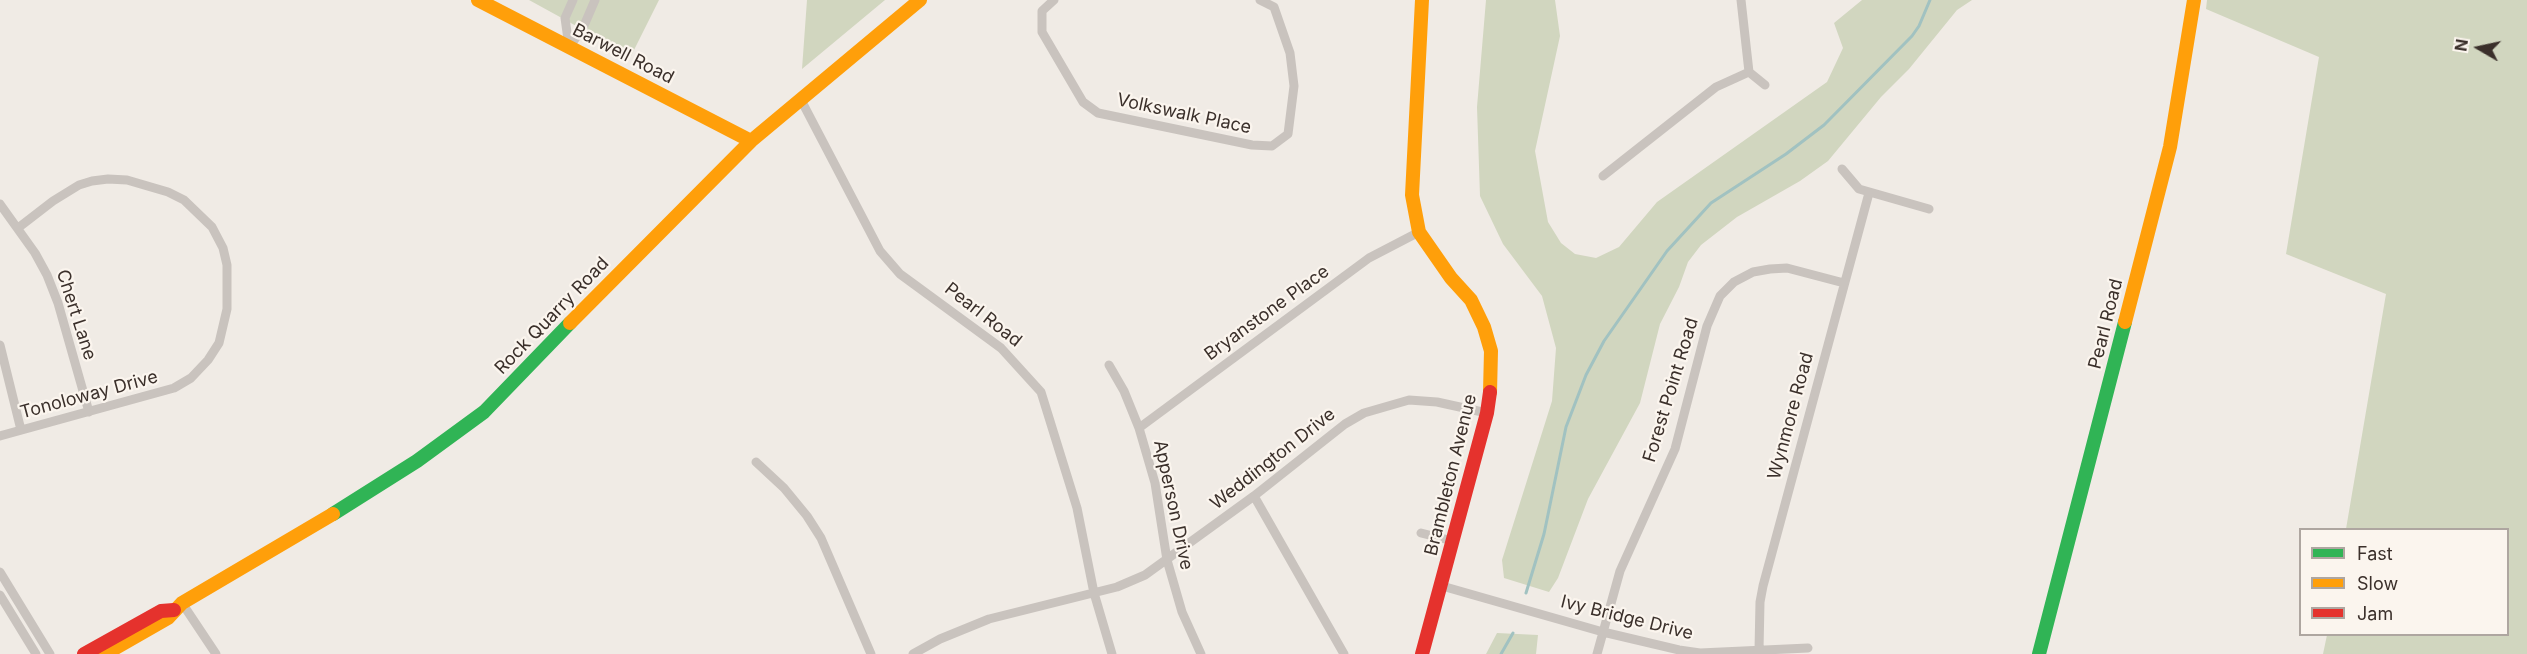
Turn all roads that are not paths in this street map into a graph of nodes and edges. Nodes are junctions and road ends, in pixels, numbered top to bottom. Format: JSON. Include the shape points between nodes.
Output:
{"nodes":[{"id":1,"x":478,"y":0,"type":"edge"},
{"id":2,"x":573,"y":0,"type":"edge"},
{"id":3,"x":596,"y":0,"type":"edge"},
{"id":4,"x":920,"y":0,"type":"edge"},
{"id":5,"x":1054,"y":0,"type":"edge"},
{"id":6,"x":1260,"y":0,"type":"edge"},
{"id":7,"x":1422,"y":0,"type":"edge"},
{"id":8,"x":1741,"y":0,"type":"edge"},
{"id":9,"x":2194,"y":0,"type":"edge"},
{"id":10,"x":569,"y":47,"type":"junction"},
{"id":11,"x":1749,"y":72,"type":"junction"},
{"id":12,"x":1765,"y":85,"type":"dead end"},
{"id":13,"x":800,"y":98,"type":"junction"},
{"id":14,"x":751,"y":141,"type":"junction"},
{"id":15,"x":1842,"y":169,"type":"dead end"},
{"id":16,"x":1603,"y":176,"type":"dead end"},
{"id":17,"x":1869,"y":193,"type":"junction"},
{"id":18,"x":0,"y":204,"type":"edge"},
{"id":19,"x":1929,"y":209,"type":"dead end"},
{"id":20,"x":18,"y":228,"type":"junction"},
{"id":21,"x":1419,"y":232,"type":"junction"},
{"id":22,"x":1844,"y":283,"type":"junction"},
{"id":23,"x":0,"y":345,"type":"edge"},
{"id":24,"x":1109,"y":365,"type":"dead end"},
{"id":25,"x":89,"y":412,"type":"junction"},
{"id":26,"x":1487,"y":413,"type":"junction"},
{"id":27,"x":1139,"y":428,"type":"junction"},
{"id":28,"x":21,"y":430,"type":"junction"},
{"id":29,"x":0,"y":436,"type":"edge"},
{"id":30,"x":756,"y":462,"type":"dead end"},
{"id":31,"x":1254,"y":496,"type":"junction"},
{"id":32,"x":1421,"y":533,"type":"dead end"},
{"id":33,"x":1452,"y":541,"type":"junction"},
{"id":34,"x":1167,"y":560,"type":"junction"},
{"id":35,"x":0,"y":572,"type":"edge"},
{"id":36,"x":1442,"y":586,"type":"junction"},
{"id":37,"x":1094,"y":593,"type":"junction"},
{"id":38,"x":0,"y":596,"type":"edge"},
{"id":39,"x":178,"y":606,"type":"junction"},
{"id":40,"x":1603,"y":632,"type":"junction"},
{"id":41,"x":1808,"y":648,"type":"dead end"},
{"id":42,"x":1759,"y":650,"type":"junction"},
{"id":43,"x":36,"y":654,"type":"edge"},
{"id":44,"x":50,"y":654,"type":"edge"},
{"id":45,"x":84,"y":654,"type":"edge"},
{"id":46,"x":105,"y":654,"type":"edge"},
{"id":47,"x":216,"y":654,"type":"edge"},
{"id":48,"x":871,"y":654,"type":"edge"},
{"id":49,"x":913,"y":654,"type":"edge"},
{"id":50,"x":1112,"y":654,"type":"edge"},
{"id":51,"x":1201,"y":654,"type":"edge"},
{"id":52,"x":1344,"y":654,"type":"edge"},
{"id":53,"x":1422,"y":654,"type":"edge"},
{"id":54,"x":1598,"y":654,"type":"edge"},
{"id":55,"x":2039,"y":654,"type":"edge"}],
"edges":[{"from":1,"to":10,"type":"street","name":"Barwell Road"},
{"from":2,"to":10,"type":"street","via":[[565,18]]},
{"from":3,"to":10,"type":"street"},
{"from":4,"to":13,"type":"street","name":"Rock Quarry Road"},
{"from":5,"to":6,"type":"street","name":"Volkswalk Place","via":[[1042,11],[1042,32],[1083,102],[1098,113],[1272,146],[1288,134],[1294,86],[1290,54],[1274,7]]},
{"from":7,"to":21,"type":"street","name":"Brambleton Avenue","via":[[1412,168]]},
{"from":8,"to":11,"type":"street"},
{"from":9,"to":55,"type":"street","name":"Pearl Road","via":[[2170,147]]},
{"from":10,"to":14,"type":"street","name":"Barwell Road"},
{"from":11,"to":12,"type":"street"},
{"from":11,"to":16,"type":"street","via":[[1716,87]]},
{"from":13,"to":14,"type":"street","name":"Rock Quarry Road"},
{"from":13,"to":37,"type":"street","name":"Pearl Road","via":[[880,251],[900,274],[1001,348],[1041,392],[1077,508]]},
{"from":14,"to":39,"type":"street","name":"Rock Quarry Road","via":[[484,412],[417,461]]},
{"from":15,"to":17,"type":"street","via":[[1859,189]]},
{"from":17,"to":19,"type":"street"},
{"from":17,"to":22,"type":"street","name":"Wynmore Road"},
{"from":18,"to":20,"type":"street","name":"Chert Lane"},
{"from":20,"to":25,"type":"street","name":"Chert Lane","via":[[47,275],[58,303]]},
{"from":20,"to":25,"type":"street","name":"Tonoloway Drive","via":[[79,185],[108,178],[147,184],[184,200],[212,227],[223,248],[227,309],[219,343],[208,360],[191,378],[174,388]]},
{"from":21,"to":26,"type":"street","name":"Brambleton Avenue","via":[[1471,300],[1484,327],[1491,351]]},
{"from":21,"to":27,"type":"street","name":"Bryanstone Place","via":[[1369,258]]},
{"from":22,"to":40,"type":"street","name":"Forest Point Road","via":[[1787,268],[1770,268],[1734,282],[1720,296],[1707,326],[1675,449],[1620,571]]},
{"from":22,"to":42,"type":"street","name":"Wynmore Road","via":[[1763,586]]},
{"from":23,"to":28,"type":"street"},
{"from":24,"to":27,"type":"street","name":"Apperson Drive"},
{"from":25,"to":28,"type":"street","name":"Tonoloway Drive"},
{"from":26,"to":31,"type":"street","name":"Weddington Drive","via":[[1409,400],[1364,413]]},
{"from":26,"to":33,"type":"street","name":"Brambleton Avenue"},
{"from":27,"to":34,"type":"street","name":"Apperson Drive","via":[[1155,483]]},
{"from":28,"to":29,"type":"street","name":"Tonoloway Drive"},
{"from":30,"to":48,"type":"street","via":[[784,488],[821,538]]},
{"from":31,"to":34,"type":"street","name":"Weddington Drive"},
{"from":31,"to":52,"type":"street"},
{"from":32,"to":33,"type":"street"},
{"from":33,"to":36,"type":"street","name":"Brambleton Avenue"},
{"from":34,"to":37,"type":"street","name":"Weddington Drive","via":[[1125,584]]},
{"from":34,"to":51,"type":"street","name":"Apperson Drive","via":[[1182,612]]},
{"from":35,"to":44,"type":"street"},
{"from":36,"to":40,"type":"street","name":"Ivy Bridge Drive"},
{"from":36,"to":53,"type":"street","name":"Brambleton Avenue"},
{"from":37,"to":49,"type":"street","name":"Weddington Drive","via":[[989,619]]},
{"from":37,"to":50,"type":"street","name":"Pearl Road"},
{"from":38,"to":43,"type":"street"},
{"from":39,"to":45,"type":"street","name":"Rock Quarry Road","via":[[161,611]]},
{"from":39,"to":46,"type":"street","name":"Rock Quarry Road","via":[[168,618]]},
{"from":39,"to":47,"type":"street"},
{"from":40,"to":42,"type":"street","name":"Ivy Bridge Drive","via":[[1679,651]]},
{"from":40,"to":54,"type":"street","name":"Forest Point Road"},
{"from":41,"to":42,"type":"street","name":"Ivy Bridge Drive"}]}
